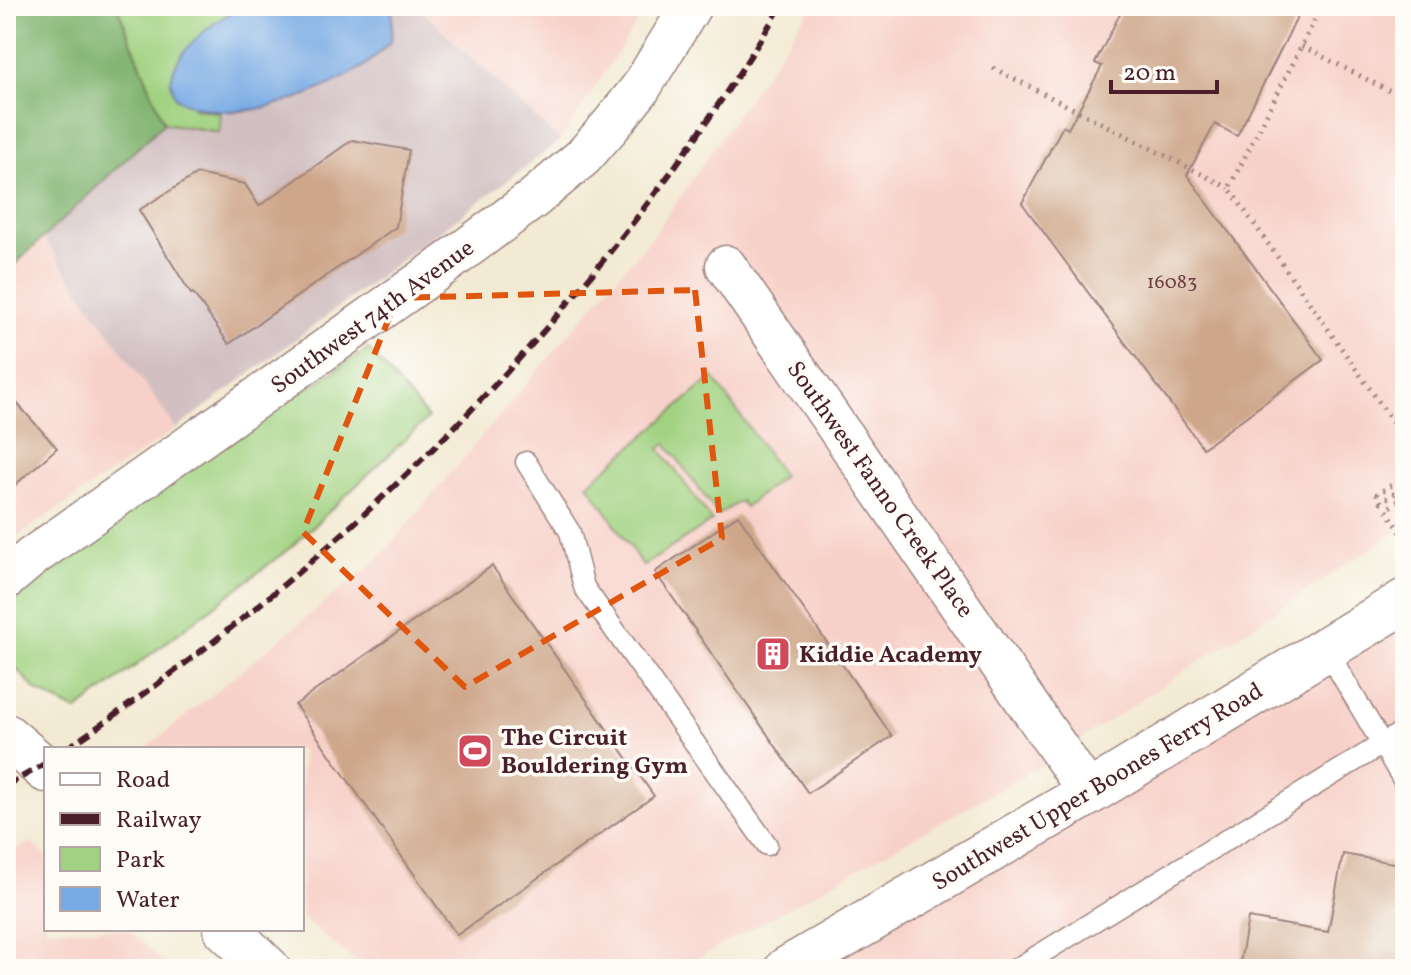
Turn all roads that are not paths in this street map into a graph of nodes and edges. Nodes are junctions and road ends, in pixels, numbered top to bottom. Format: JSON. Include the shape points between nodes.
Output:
{"nodes":[{"id":1,"x":691,"y":6,"type":"edge"},
{"id":2,"x":726,"y":266,"type":"dead end"},
{"id":3,"x":526,"y":462,"type":"dead end"},
{"id":4,"x":6,"y":579,"type":"edge"},
{"id":5,"x":1405,"y":601,"type":"edge"},
{"id":6,"x":1326,"y":649,"type":"junction"},
{"id":7,"x":1405,"y":730,"type":"edge"},
{"id":8,"x":6,"y":736,"type":"edge"},
{"id":9,"x":1381,"y":746,"type":"junction"},
{"id":10,"x":44,"y":768,"type":"edge"},
{"id":11,"x":1405,"y":783,"type":"edge"},
{"id":12,"x":1089,"y":793,"type":"junction"},
{"id":13,"x":767,"y":845,"type":"dead end"},
{"id":14,"x":228,"y":931,"type":"edge"},
{"id":15,"x":268,"y":969,"type":"edge"},
{"id":16,"x":787,"y":969,"type":"edge"},
{"id":17,"x":1016,"y":969,"type":"edge"}],
"edges":[{"from":1,"to":4,"type":"street","name":"Southwest 74th Avenue","via":[[612,124],[533,199]]},
{"from":2,"to":12,"type":"street","name":"Southwest Fanno Creek Place"},
{"from":3,"to":13,"type":"lane","via":[[570,532],[584,587]]},
{"from":5,"to":6,"type":"main road","name":"Southwest Upper Boones Ferry Road"},
{"from":6,"to":9,"type":"lane"},
{"from":6,"to":12,"type":"main road","name":"Southwest Upper Boones Ferry Road"},
{"from":7,"to":9,"type":"lane"},
{"from":8,"to":10,"type":"main road"},
{"from":9,"to":11,"type":"lane"},
{"from":9,"to":17,"type":"lane"},
{"from":12,"to":16,"type":"main road","name":"Southwest Upper Boones Ferry Road"},
{"from":14,"to":15,"type":"main road"}]}
